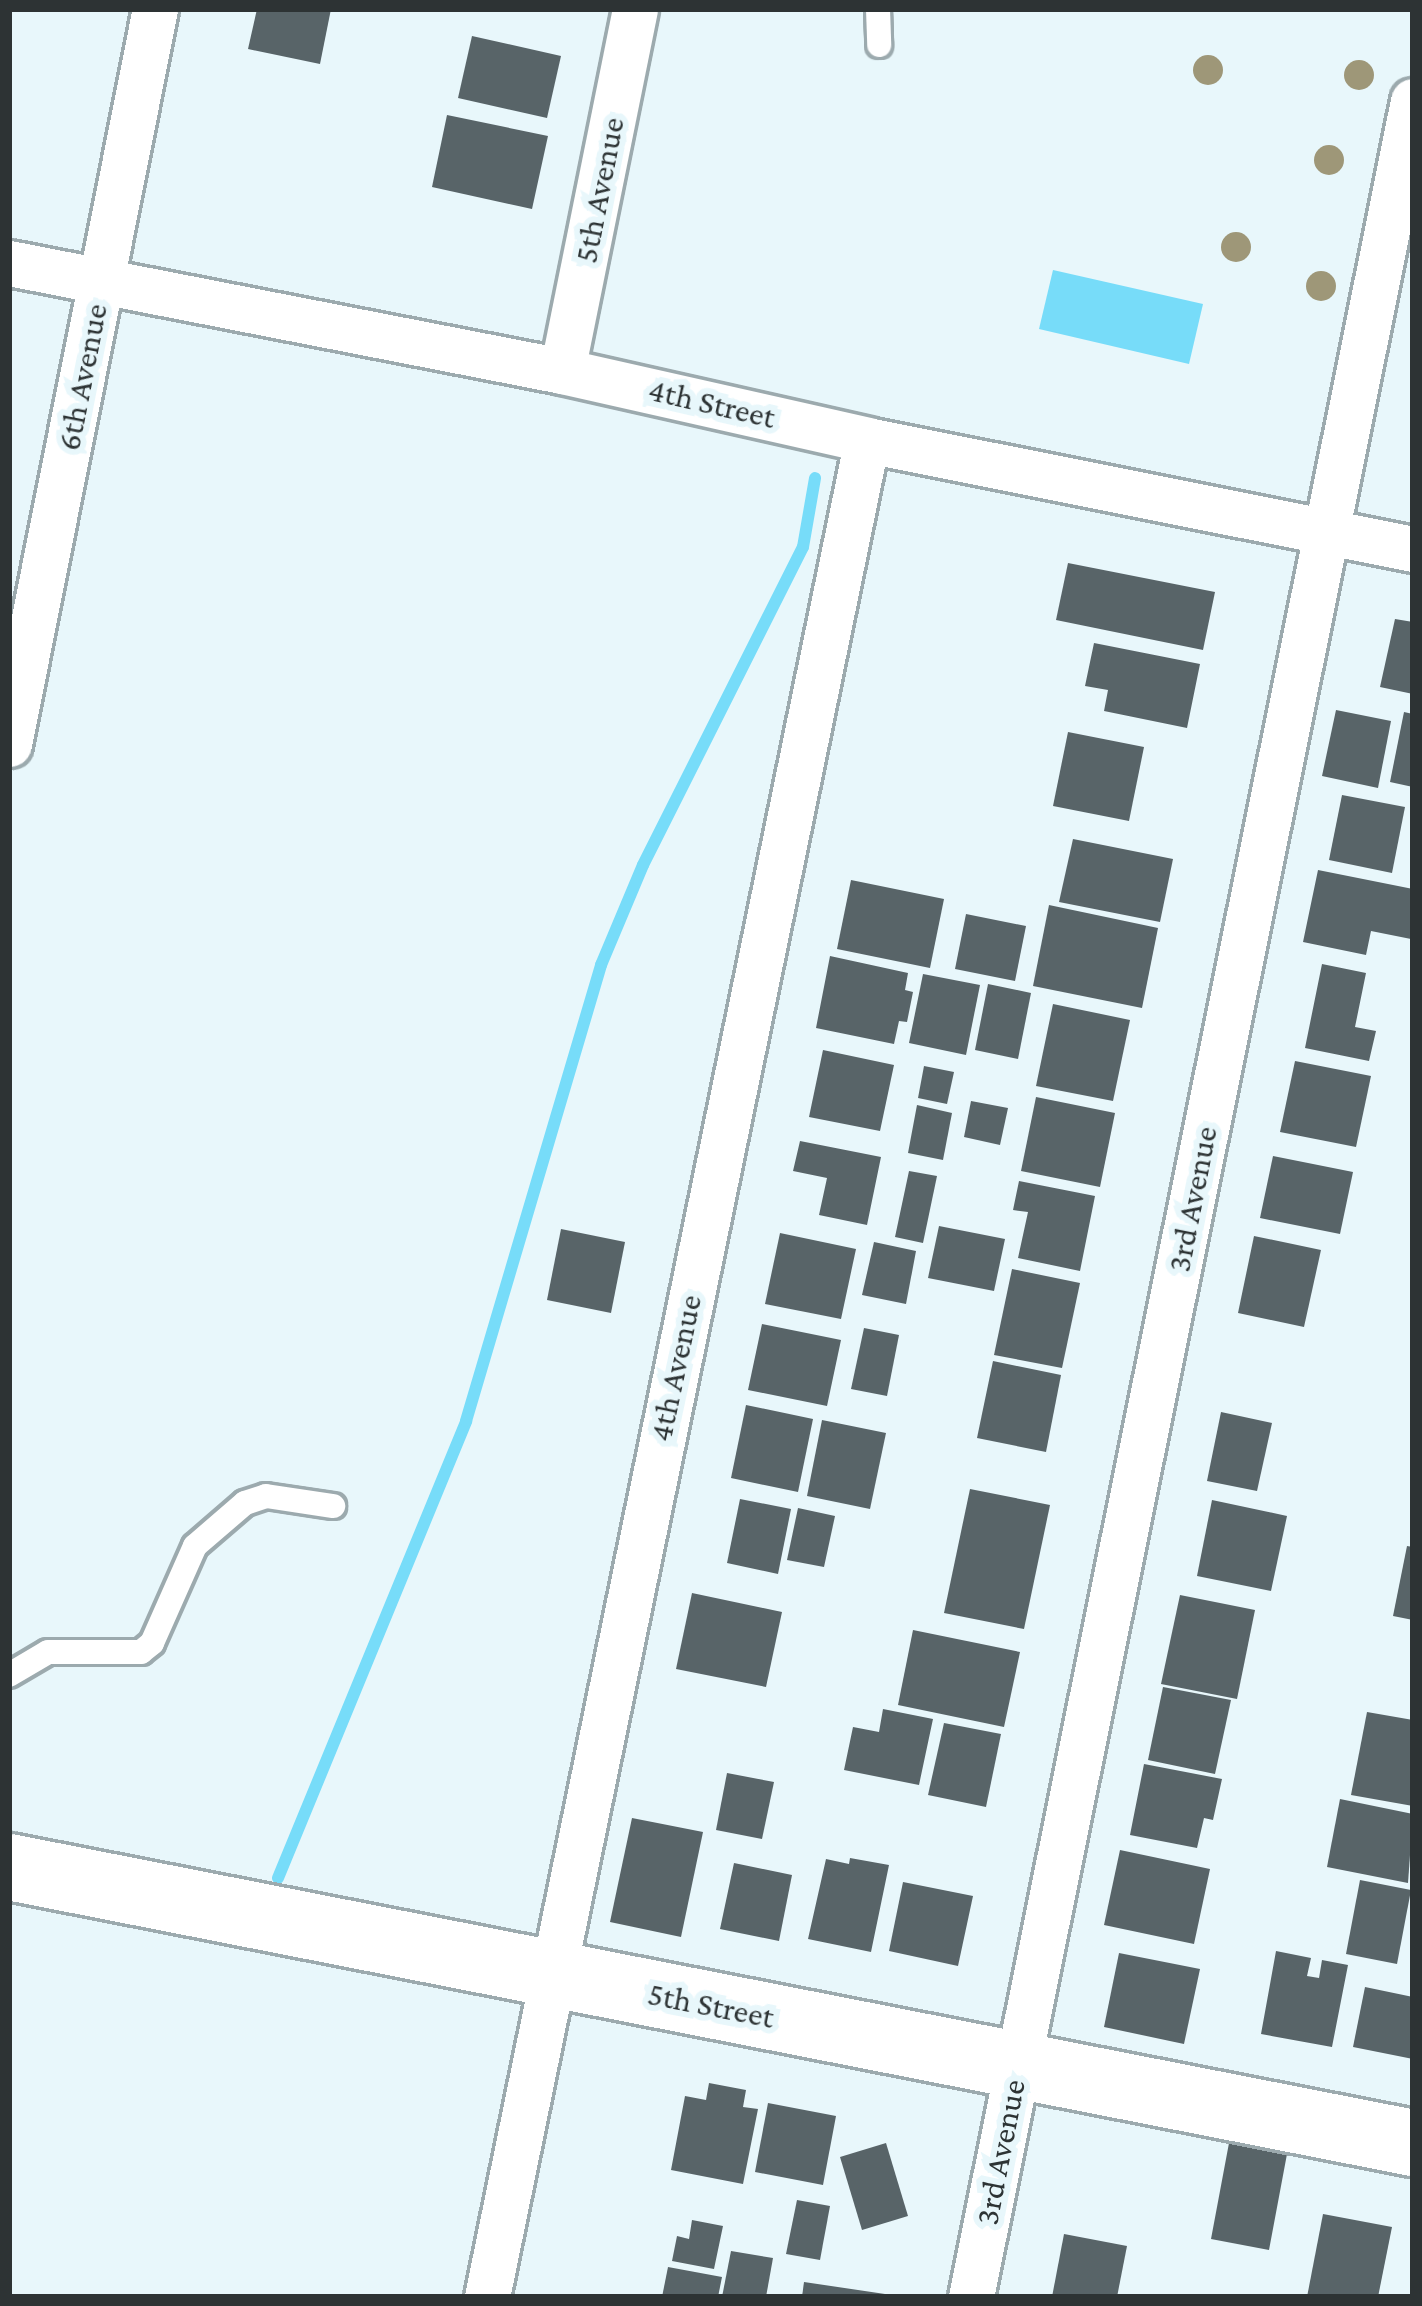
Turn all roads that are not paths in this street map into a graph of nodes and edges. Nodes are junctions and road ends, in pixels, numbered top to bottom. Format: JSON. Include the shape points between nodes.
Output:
{"nodes":[{"id":1,"x":154,"y":9,"type":"edge"},
{"id":2,"x":635,"y":9,"type":"edge"},
{"id":3,"x":878,"y":9,"type":"edge"},
{"id":4,"x":879,"y":45,"type":"dead end"},
{"id":5,"x":1413,"y":101,"type":"edge"},
{"id":6,"x":9,"y":263,"type":"edge"},
{"id":7,"x":101,"y":281,"type":"junction"},
{"id":8,"x":562,"y":370,"type":"junction"},
{"id":9,"x":867,"y":440,"type":"junction"},
{"id":10,"x":1328,"y":533,"type":"junction"},
{"id":11,"x":1413,"y":549,"type":"edge"},
{"id":12,"x":9,"y":744,"type":"edge"},
{"id":13,"x":333,"y":1506,"type":"dead end"},
{"id":14,"x":9,"y":1675,"type":"edge"},
{"id":15,"x":9,"y":1867,"type":"edge"},
{"id":16,"x":550,"y":1974,"type":"junction"},
{"id":17,"x":1017,"y":2064,"type":"junction"},
{"id":18,"x":1413,"y":2144,"type":"edge"},
{"id":19,"x":488,"y":2297,"type":"edge"},
{"id":20,"x":971,"y":2297,"type":"edge"}],
"edges":[{"from":1,"to":7,"type":"street","name":"6th Avenue"},
{"from":2,"to":8,"type":"street","name":"5th Avenue"},
{"from":3,"to":4,"type":"lane"},
{"from":5,"to":10,"type":"street","name":"3rd Avenue"},
{"from":6,"to":7,"type":"street","name":"4th Street"},
{"from":7,"to":8,"type":"street","name":"4th Street"},
{"from":7,"to":12,"type":"street","name":"6th Avenue"},
{"from":8,"to":9,"type":"street","name":"4th Street"},
{"from":9,"to":10,"type":"street","name":"4th Street"},
{"from":9,"to":16,"type":"street","name":"4th Avenue"},
{"from":10,"to":11,"type":"street","name":"4th Street"},
{"from":10,"to":17,"type":"street","name":"3rd Avenue"},
{"from":13,"to":14,"type":"lane","via":[[266,1496],[245,1503],[195,1546],[141,1652],[48,1652]]},
{"from":15,"to":16,"type":"street","name":"5th Street"},
{"from":16,"to":17,"type":"street","name":"5th Street"},
{"from":16,"to":19,"type":"street","name":"4th Avenue"},
{"from":17,"to":18,"type":"street","name":"5th Street"},
{"from":17,"to":20,"type":"street","name":"3rd Avenue"}]}
